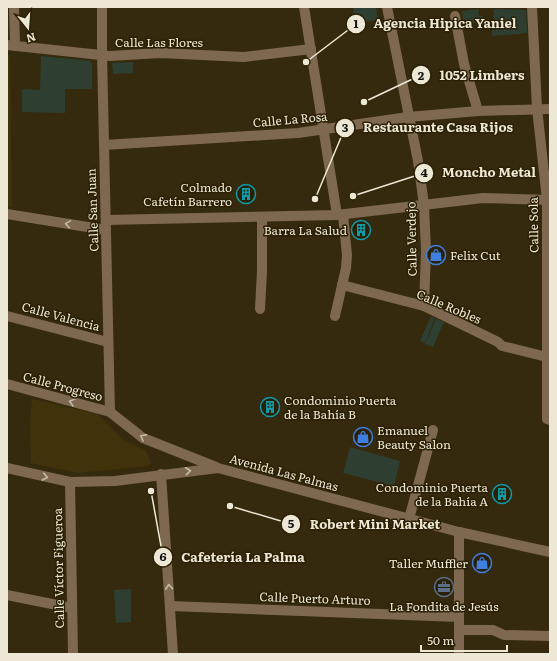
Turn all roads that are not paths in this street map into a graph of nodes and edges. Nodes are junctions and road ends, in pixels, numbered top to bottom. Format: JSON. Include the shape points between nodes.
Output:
{"nodes":[{"id":1,"x":14,"y":7,"type":"edge"},
{"id":2,"x":102,"y":7,"type":"edge"},
{"id":3,"x":304,"y":7,"type":"edge"},
{"id":4,"x":387,"y":7,"type":"edge"},
{"id":5,"x":532,"y":7,"type":"edge"},
{"id":6,"x":455,"y":16,"type":"dead end"},
{"id":7,"x":11,"y":45,"type":"edge"},
{"id":8,"x":311,"y":49,"type":"junction"},
{"id":9,"x":102,"y":54,"type":"junction"},
{"id":10,"x":537,"y":108,"type":"junction"},
{"id":11,"x":550,"y":109,"type":"edge"},
{"id":12,"x":478,"y":112,"type":"junction"},
{"id":13,"x":408,"y":117,"type":"junction"},
{"id":14,"x":324,"y":130,"type":"junction"},
{"id":15,"x":104,"y":144,"type":"junction"},
{"id":16,"x":548,"y":200,"type":"edge"},
{"id":17,"x":424,"y":205,"type":"junction"},
{"id":18,"x":7,"y":214,"type":"edge"},
{"id":19,"x":340,"y":215,"type":"junction"},
{"id":20,"x":262,"y":217,"type":"junction"},
{"id":21,"x":106,"y":225,"type":"junction"},
{"id":22,"x":342,"y":285,"type":"junction"},
{"id":23,"x":424,"y":306,"type":"junction"},
{"id":24,"x":260,"y":309,"type":"dead end"},
{"id":25,"x":7,"y":316,"type":"edge"},
{"id":26,"x":335,"y":316,"type":"dead end"},
{"id":27,"x":108,"y":342,"type":"junction"},
{"id":28,"x":547,"y":357,"type":"junction"},
{"id":29,"x":7,"y":384,"type":"edge"},
{"id":30,"x":110,"y":412,"type":"junction"},
{"id":31,"x":548,"y":420,"type":"edge"},
{"id":32,"x":432,"y":430,"type":"dead end"},
{"id":33,"x":7,"y":468,"type":"edge"},
{"id":34,"x":218,"y":468,"type":"junction"},
{"id":35,"x":161,"y":474,"type":"junction"},
{"id":36,"x":70,"y":482,"type":"junction"},
{"id":37,"x":409,"y":519,"type":"junction"},
{"id":38,"x":459,"y":532,"type":"junction"},
{"id":39,"x":550,"y":552,"type":"edge"},
{"id":40,"x":7,"y":595,"type":"edge"},
{"id":41,"x":170,"y":606,"type":"junction"},
{"id":42,"x":72,"y":608,"type":"junction"},
{"id":43,"x":459,"y":616,"type":"junction"},
{"id":44,"x":459,"y":630,"type":"junction"},
{"id":45,"x":550,"y":636,"type":"edge"},
{"id":46,"x":73,"y":654,"type":"edge"},
{"id":47,"x":173,"y":654,"type":"edge"},
{"id":48,"x":459,"y":654,"type":"edge"}],
"edges":[{"from":1,"to":7,"type":"street"},
{"from":2,"to":9,"type":"street","name":"Calle San Juan"},
{"from":3,"to":8,"type":"street"},
{"from":4,"to":13,"type":"street","name":"Calle Verdejo"},
{"from":5,"to":10,"type":"street","name":"Calle Sola"},
{"from":6,"to":12,"type":"street","via":[[464,64]]},
{"from":7,"to":9,"type":"street","name":"Calle Las Flores"},
{"from":8,"to":9,"type":"street","name":"Calle Las Flores","via":[[244,57],[167,53],[110,56]]},
{"from":8,"to":14,"type":"street"},
{"from":9,"to":15,"type":"street","name":"Calle San Juan"},
{"from":10,"to":11,"type":"street","name":"Calle La Rosa"},
{"from":10,"to":12,"type":"street","name":"Calle La Rosa"},
{"from":10,"to":16,"type":"street","name":"Calle Sola"},
{"from":12,"to":13,"type":"street","name":"Calle La Rosa"},
{"from":13,"to":14,"type":"street","name":"Calle La Rosa"},
{"from":13,"to":17,"type":"street","name":"Calle Verdejo"},
{"from":14,"to":15,"type":"street","name":"Calle La Rosa"},
{"from":14,"to":19,"type":"street"},
{"from":15,"to":21,"type":"street","name":"Calle San Juan"},
{"from":16,"to":17,"type":"street","via":[[483,198]]},
{"from":16,"to":28,"type":"street","name":"Calle Sola"},
{"from":17,"to":19,"type":"street"},
{"from":17,"to":23,"type":"street","name":"Calle Verdejo"},
{"from":21,"to":18,"type":"street","one_way":true},
{"from":19,"to":20,"type":"street"},
{"from":19,"to":22,"type":"street","via":[[347,255]]},
{"from":20,"to":21,"type":"street"},
{"from":20,"to":24,"type":"street"},
{"from":21,"to":27,"type":"street","name":"Calle San Juan"},
{"from":22,"to":23,"type":"street","name":"Calle Robles"},
{"from":22,"to":26,"type":"street"},
{"from":23,"to":28,"type":"street","name":"Calle Robles","via":[[502,346]]},
{"from":25,"to":27,"type":"street","name":"Calle Valencia"},
{"from":27,"to":30,"type":"street","name":"Calle San Juan"},
{"from":28,"to":31,"type":"street","name":"Calle Sola"},
{"from":30,"to":29,"type":"street","name":"Calle Progreso","one_way":true},
{"from":34,"to":30,"type":"street","name":"Calle Progreso","one_way":true,"via":[[143,438]]},
{"from":32,"to":37,"type":"street"},
{"from":33,"to":36,"type":"street","name":"Avenida Las Palmas","one_way":true},
{"from":35,"to":34,"type":"street","name":"Avenida Las Palmas","one_way":true},
{"from":34,"to":37,"type":"street","name":"Avenida Las Palmas"},
{"from":35,"to":36,"type":"street","name":"Avenida Las Palmas","via":[[115,481]]},
{"from":41,"to":35,"type":"street","one_way":true},
{"from":36,"to":42,"type":"street","name":"Calle Víctor Figueroa"},
{"from":37,"to":38,"type":"street","name":"Avenida Las Palmas"},
{"from":38,"to":39,"type":"street","name":"Avenida Las Palmas"},
{"from":38,"to":43,"type":"street"},
{"from":40,"to":42,"type":"street"},
{"from":41,"to":43,"type":"street","name":"Calle Puerto Arturo"},
{"from":41,"to":47,"type":"street"},
{"from":42,"to":46,"type":"street","name":"Calle Víctor Figueroa"},
{"from":43,"to":44,"type":"street"},
{"from":44,"to":45,"type":"street","via":[[493,630],[504,635]]},
{"from":44,"to":48,"type":"street"}]}
